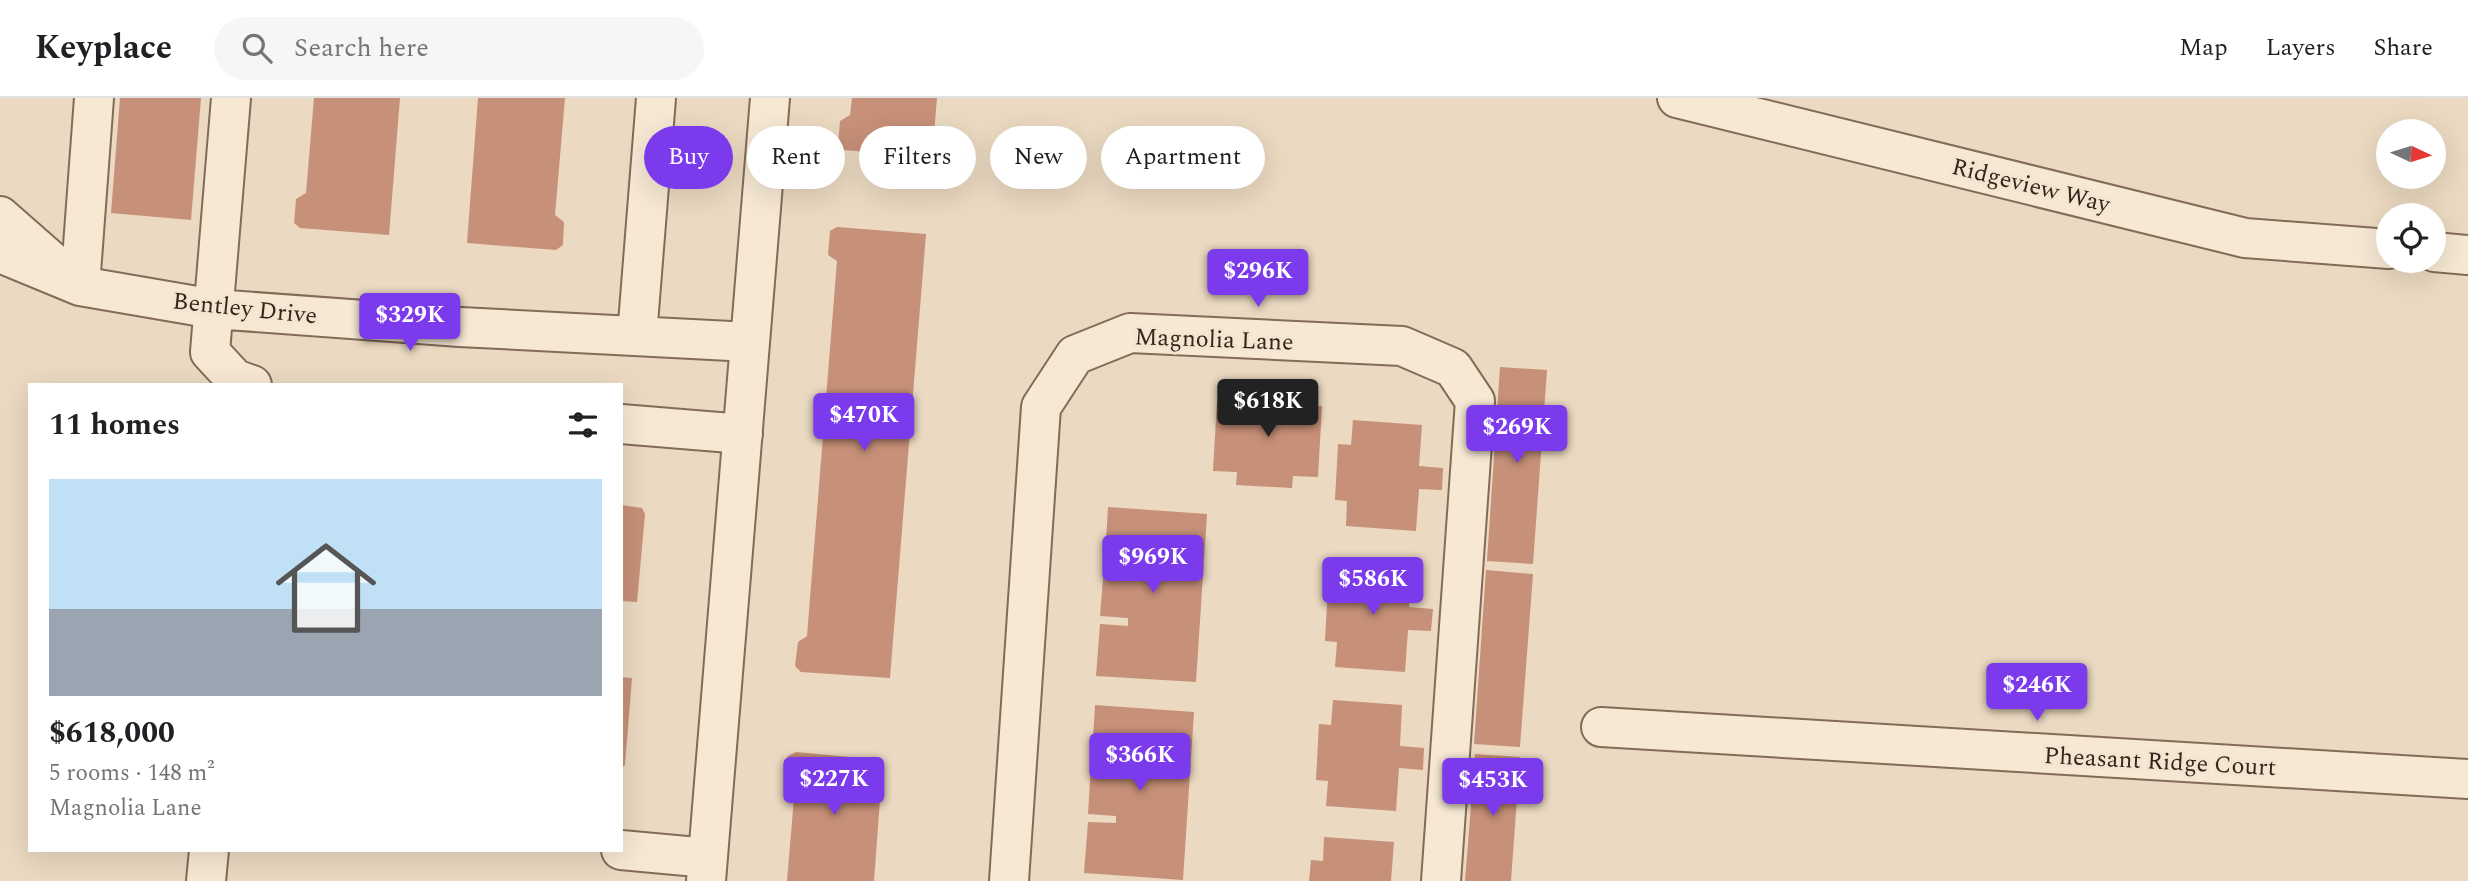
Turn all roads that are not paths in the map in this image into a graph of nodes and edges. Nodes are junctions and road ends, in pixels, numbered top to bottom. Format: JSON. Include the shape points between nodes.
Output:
{"nodes":[{"id":1,"x":94,"y":98,"type":"edge"},
{"id":2,"x":231,"y":98,"type":"edge"},
{"id":3,"x":656,"y":98,"type":"edge"},
{"id":4,"x":770,"y":98,"type":"edge"},
{"id":5,"x":1677,"y":98,"type":"edge"},
{"id":6,"x":0,"y":216,"type":"edge"},
{"id":7,"x":2376,"y":248,"type":"edge"},
{"id":8,"x":0,"y":253,"type":"edge"},
{"id":9,"x":2446,"y":253,"type":"edge"},
{"id":10,"x":2468,"y":255,"type":"edge"},
{"id":11,"x":79,"y":286,"type":"junction"},
{"id":12,"x":214,"y":309,"type":"junction"},
{"id":13,"x":637,"y":336,"type":"junction"},
{"id":14,"x":750,"y":342,"type":"junction"},
{"id":15,"x":246,"y":383,"type":"edge"},
{"id":16,"x":623,"y":424,"type":"edge"},
{"id":17,"x":743,"y":434,"type":"junction"},
{"id":18,"x":1601,"y":727,"type":"dead end"},
{"id":19,"x":2468,"y":779,"type":"edge"},
{"id":20,"x":623,"y":850,"type":"edge"},
{"id":21,"x":209,"y":852,"type":"edge"},
{"id":22,"x":707,"y":869,"type":"edge"},
{"id":23,"x":206,"y":881,"type":"edge"},
{"id":24,"x":1009,"y":881,"type":"edge"},
{"id":25,"x":1441,"y":881,"type":"edge"}],
"edges":[{"from":1,"to":11,"type":"street"},
{"from":2,"to":12,"type":"street"},
{"from":3,"to":13,"type":"street"},
{"from":4,"to":14,"type":"street"},
{"from":5,"to":7,"type":"street","name":"Ridgeview Way","via":[[2245,238]]},
{"from":6,"to":11,"type":"street"},
{"from":8,"to":11,"type":"street","name":"Bentley Drive"},
{"from":9,"to":10,"type":"street"},
{"from":11,"to":12,"type":"street","name":"Bentley Drive"},
{"from":12,"to":13,"type":"street","name":"Bentley Drive"},
{"from":12,"to":15,"type":"street","via":[[210,352],[235,379]]},
{"from":13,"to":14,"type":"street","name":"Bentley Drive"},
{"from":14,"to":17,"type":"street"},
{"from":16,"to":17,"type":"street"},
{"from":17,"to":22,"type":"street"},
{"from":18,"to":19,"type":"street","name":"Pheasant Ridge Court"},
{"from":20,"to":22,"type":"street"},
{"from":21,"to":23,"type":"street"},
{"from":24,"to":25,"type":"street","name":"Magnolia Lane","via":[[1041,408],[1075,355],[1130,333],[1402,346],[1453,368],[1475,401]]}]}
